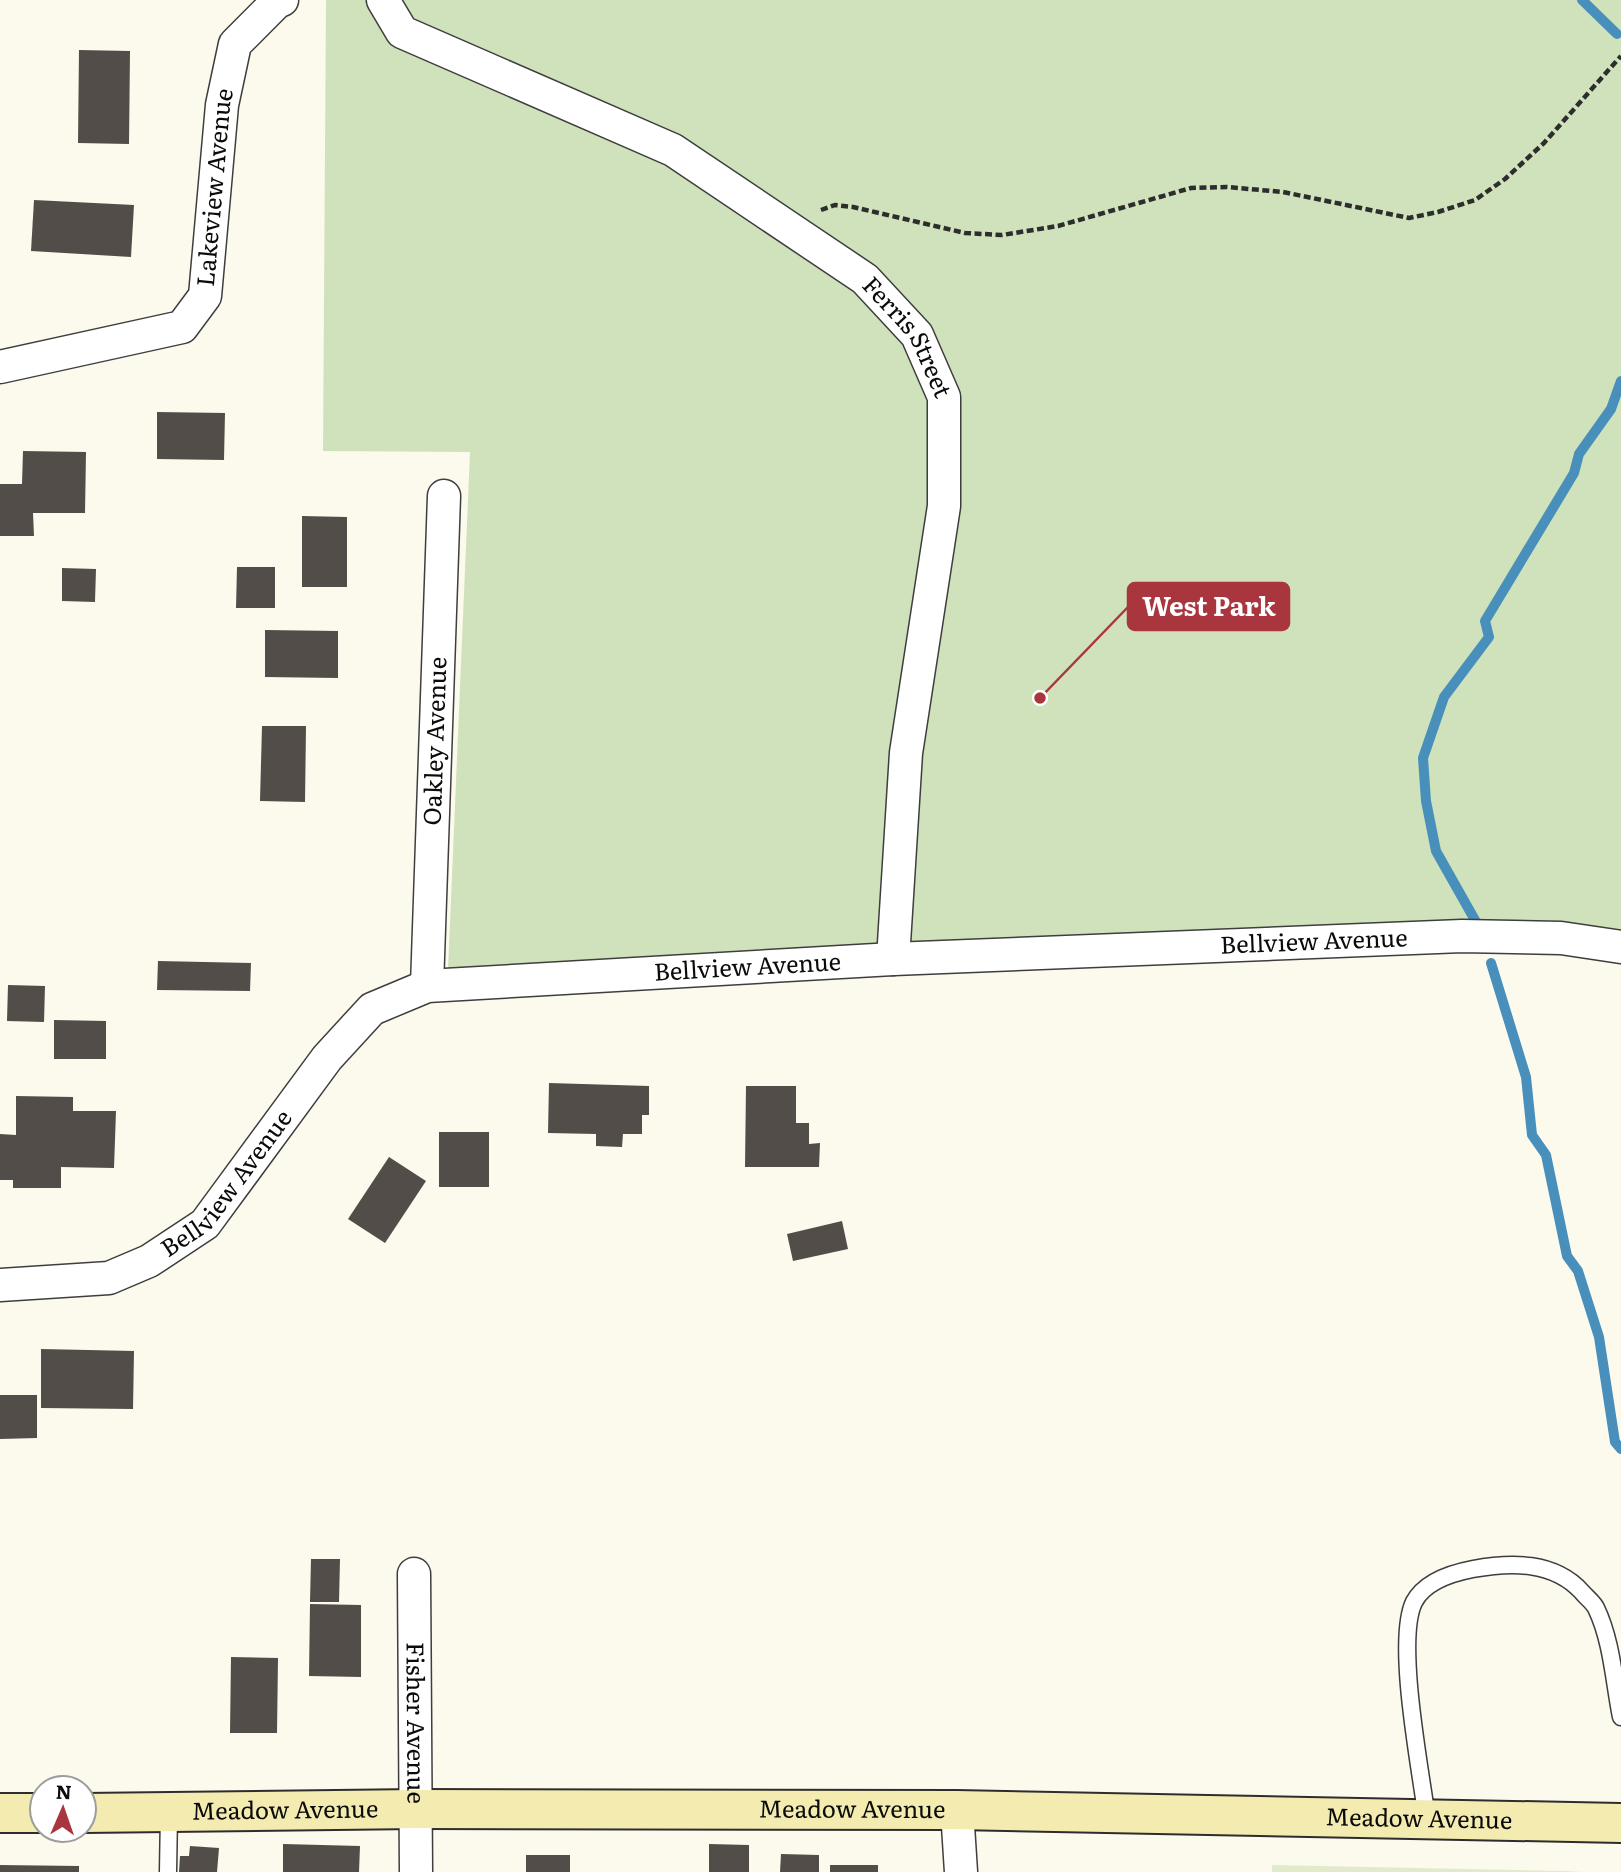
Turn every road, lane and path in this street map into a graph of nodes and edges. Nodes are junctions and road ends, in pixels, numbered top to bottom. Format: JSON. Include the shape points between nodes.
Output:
{"nodes":[{"id":1,"x":282,"y":0,"type":"edge"},
{"id":2,"x":383,"y":0,"type":"edge"},
{"id":3,"x":1621,"y":56,"type":"edge"},
{"id":4,"x":792,"y":230,"type":"junction"},
{"id":5,"x":0,"y":367,"type":"edge"},
{"id":6,"x":444,"y":496,"type":"dead end"},
{"id":7,"x":1621,"y":947,"type":"edge"},
{"id":8,"x":893,"y":960,"type":"junction"},
{"id":9,"x":427,"y":986,"type":"junction"},
{"id":10,"x":0,"y":1285,"type":"edge"},
{"id":11,"x":414,"y":1574,"type":"dead end"},
{"id":12,"x":1621,"y":1717,"type":"edge"},
{"id":13,"x":417,"y":1809,"type":"junction"},
{"id":14,"x":957,"y":1810,"type":"junction"},
{"id":15,"x":0,"y":1813,"type":"edge"},
{"id":16,"x":28,"y":1813,"type":"edge"},
{"id":17,"x":98,"y":1813,"type":"edge"},
{"id":18,"x":169,"y":1813,"type":"junction"},
{"id":19,"x":1427,"y":1819,"type":"junction"},
{"id":20,"x":1621,"y":1823,"type":"edge"},
{"id":21,"x":168,"y":1872,"type":"edge"},
{"id":22,"x":416,"y":1872,"type":"edge"},
{"id":23,"x":961,"y":1872,"type":"edge"}],
"edges":[{"from":1,"to":5,"type":"street","name":"Lakeview Avenue","via":[[235,44],[222,105],[205,296],[182,327]]},
{"from":2,"to":4,"type":"street","name":"Ferris Street","via":[[402,32],[673,150]]},
{"from":3,"to":4,"type":"path","via":[[1544,143],[1504,179],[1475,200],[1438,212],[1409,218],[1283,192],[1191,188],[1058,226],[1002,235],[965,233],[835,205],[811,213]]},
{"from":4,"to":8,"type":"street","name":"Ferris Street","via":[[865,279],[917,335],[944,397],[944,506],[906,753]]},
{"from":6,"to":9,"type":"street","name":"Oakley Avenue"},
{"from":7,"to":8,"type":"street","name":"Bellview Avenue","via":[[1561,938],[1462,936]]},
{"from":8,"to":9,"type":"street","name":"Bellview Avenue"},
{"from":9,"to":10,"type":"street","name":"Bellview Avenue","via":[[372,1009],[327,1058],[205,1224],[149,1261],[109,1278]]},
{"from":11,"to":13,"type":"street","name":"Fisher Avenue"},
{"from":12,"to":19,"type":"lane","via":[[1610,1652],[1595,1607],[1571,1580],[1540,1567],[1501,1564],[1431,1583],[1414,1602],[1407,1637]]},
{"from":13,"to":14,"type":"street","name":"Meadow Avenue"},
{"from":13,"to":18,"type":"street","name":"Meadow Avenue"},
{"from":13,"to":22,"type":"street","name":"Fisher Avenue"},
{"from":14,"to":19,"type":"street","name":"Meadow Avenue"},
{"from":14,"to":23,"type":"street"},
{"from":15,"to":16,"type":"street"},
{"from":17,"to":18,"type":"street","name":"Meadow Avenue"},
{"from":18,"to":21,"type":"lane"},
{"from":19,"to":20,"type":"street","name":"Meadow Avenue"}]}
